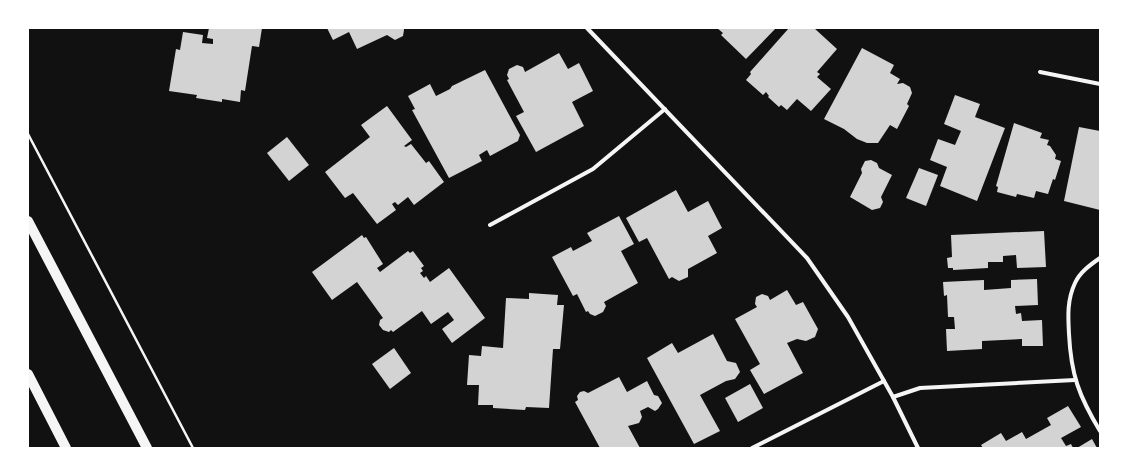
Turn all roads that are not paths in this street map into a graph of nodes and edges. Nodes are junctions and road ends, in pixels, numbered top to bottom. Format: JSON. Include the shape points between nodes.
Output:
{"nodes":[{"id":1,"x":587,"y":28,"type":"edge"},
{"id":2,"x":1040,"y":72,"type":"dead end"},
{"id":3,"x":1100,"y":84,"type":"edge"},
{"id":4,"x":665,"y":109,"type":"junction"},
{"id":5,"x":28,"y":221,"type":"edge"},
{"id":6,"x":490,"y":225,"type":"dead end"},
{"id":7,"x":31,"y":236,"type":"edge"},
{"id":8,"x":1100,"y":258,"type":"edge"},
{"id":9,"x":28,"y":374,"type":"edge"},
{"id":10,"x":1075,"y":380,"type":"junction"},
{"id":11,"x":884,"y":382,"type":"junction"},
{"id":12,"x":893,"y":397,"type":"junction"},
{"id":13,"x":1100,"y":431,"type":"edge"},
{"id":14,"x":66,"y":448,"type":"edge"},
{"id":15,"x":147,"y":448,"type":"edge"},
{"id":16,"x":752,"y":448,"type":"edge"},
{"id":17,"x":918,"y":448,"type":"edge"}],
"edges":[{"from":1,"to":4,"type":"street"},
{"from":2,"to":3,"type":"street"},
{"from":4,"to":6,"type":"street","via":[[593,169]]},
{"from":4,"to":11,"type":"street","via":[[807,258],[848,317]]},
{"from":5,"to":7,"type":"main road"},
{"from":7,"to":15,"type":"main road"},
{"from":8,"to":10,"type":"street","via":[[1087,267],[1075,282],[1069,299],[1070,362]]},
{"from":9,"to":14,"type":"main road"},
{"from":10,"to":12,"type":"street","via":[[920,388]]},
{"from":10,"to":13,"type":"street","via":[[1085,406]]},
{"from":11,"to":12,"type":"street"},
{"from":11,"to":16,"type":"street"},
{"from":12,"to":17,"type":"street"}]}
